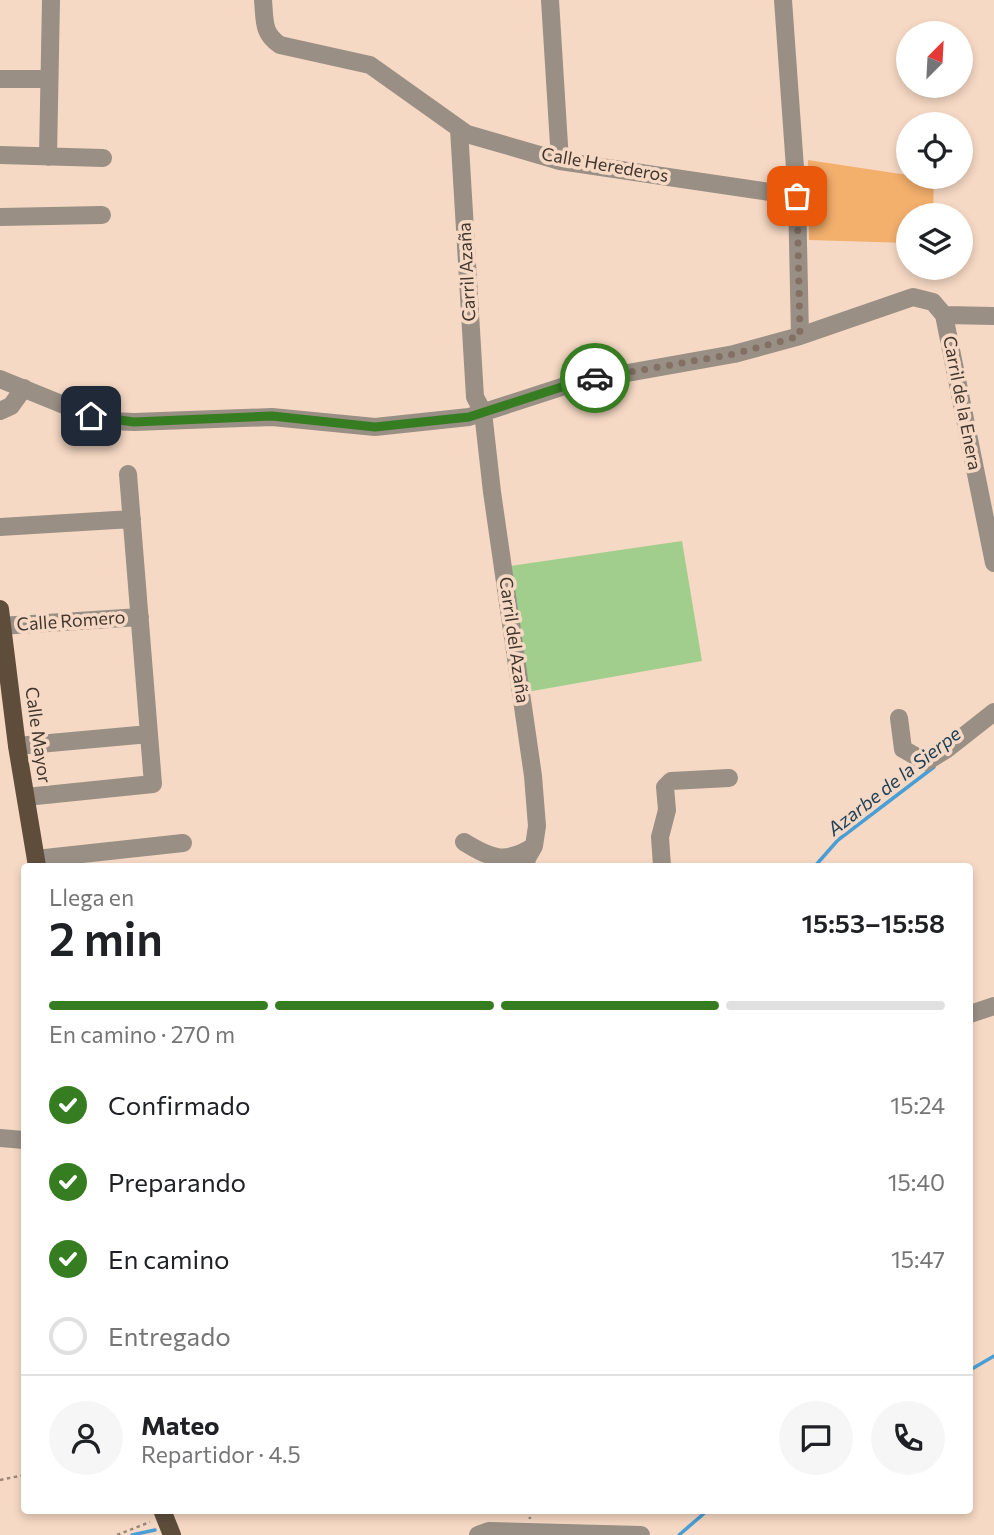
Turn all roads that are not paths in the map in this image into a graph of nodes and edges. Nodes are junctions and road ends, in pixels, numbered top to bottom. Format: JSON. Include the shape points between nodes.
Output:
{"nodes":[{"id":1,"x":51,"y":0,"type":"edge"},
{"id":2,"x":262,"y":0,"type":"edge"},
{"id":3,"x":550,"y":0,"type":"edge"},
{"id":4,"x":783,"y":0,"type":"edge"},
{"id":5,"x":0,"y":79,"type":"edge"},
{"id":6,"x":49,"y":79,"type":"junction"},
{"id":7,"x":459,"y":129,"type":"junction"},
{"id":8,"x":0,"y":155,"type":"edge"},
{"id":9,"x":48,"y":157,"type":"junction"},
{"id":10,"x":103,"y":158,"type":"dead end"},
{"id":11,"x":560,"y":161,"type":"junction"},
{"id":12,"x":797,"y":196,"type":"junction"},
{"id":13,"x":102,"y":215,"type":"dead end"},
{"id":14,"x":0,"y":217,"type":"edge"},
{"id":15,"x":944,"y":315,"type":"junction"},
{"id":16,"x":994,"y":316,"type":"edge"},
{"id":17,"x":800,"y":336,"type":"junction"},
{"id":18,"x":0,"y":379,"type":"edge"},
{"id":19,"x":24,"y":388,"type":"junction"},
{"id":20,"x":0,"y":411,"type":"edge"},
{"id":21,"x":483,"y":412,"type":"junction"},
{"id":22,"x":128,"y":474,"type":"dead end"},
{"id":23,"x":132,"y":519,"type":"junction"},
{"id":24,"x":0,"y":527,"type":"edge"},
{"id":25,"x":994,"y":563,"type":"edge"},
{"id":26,"x":140,"y":617,"type":"junction"},
{"id":27,"x":1,"y":621,"type":"edge"},
{"id":28,"x":994,"y":712,"type":"edge"},
{"id":29,"x":900,"y":718,"type":"dead end"},
{"id":30,"x":149,"y":734,"type":"junction"},
{"id":31,"x":17,"y":746,"type":"junction"},
{"id":32,"x":729,"y":778,"type":"dead end"},
{"id":33,"x":26,"y":797,"type":"junction"},
{"id":34,"x":464,"y":842,"type":"dead end"},
{"id":35,"x":183,"y":843,"type":"dead end"},
{"id":36,"x":534,"y":846,"type":"junction"},
{"id":37,"x":36,"y":863,"type":"edge"},
{"id":38,"x":526,"y":863,"type":"edge"},
{"id":39,"x":662,"y":863,"type":"edge"},
{"id":40,"x":994,"y":1006,"type":"edge"},
{"id":41,"x":973,"y":1013,"type":"edge"},
{"id":42,"x":0,"y":1138,"type":"edge"},
{"id":43,"x":21,"y":1140,"type":"edge"},
{"id":44,"x":163,"y":1514,"type":"edge"},
{"id":45,"x":172,"y":1535,"type":"edge"},
{"id":46,"x":478,"y":1535,"type":"edge"},
{"id":47,"x":641,"y":1535,"type":"edge"}],
"edges":[{"from":1,"to":6,"type":"street"},
{"from":2,"to":7,"type":"street","name":"Calle Herederos","via":[[269,38],[290,49],[370,65]]},
{"from":3,"to":11,"type":"street"},
{"from":4,"to":12,"type":"street"},
{"from":5,"to":6,"type":"street"},
{"from":6,"to":9,"type":"street"},
{"from":7,"to":11,"type":"street","name":"Calle Herederos"},
{"from":7,"to":21,"type":"street","name":"Carril Azaña","via":[[475,397]]},
{"from":8,"to":9,"type":"street"},
{"from":9,"to":10,"type":"street"},
{"from":11,"to":12,"type":"street","name":"Calle Herederos"},
{"from":12,"to":17,"type":"street"},
{"from":13,"to":14,"type":"street"},
{"from":15,"to":16,"type":"street"},
{"from":15,"to":17,"type":"street","name":"Carril de la Enera","via":[[933,302],[913,297]]},
{"from":15,"to":25,"type":"street","name":"Carril de la Enera"},
{"from":17,"to":21,"type":"street","name":"Carril de la Enera","via":[[734,354],[577,382]]},
{"from":18,"to":19,"type":"street","name":"Carril de la Enera"},
{"from":19,"to":20,"type":"street","via":[[11,406]]},
{"from":19,"to":21,"type":"street","name":"Carril de la Enera","via":[[91,416],[134,422],[272,416],[375,427]]},
{"from":21,"to":36,"type":"street","name":"Carril del Azaña","via":[[533,776]]},
{"from":22,"to":23,"type":"street"},
{"from":23,"to":24,"type":"street"},
{"from":23,"to":26,"type":"street"},
{"from":26,"to":27,"type":"street","name":"Calle Romero"},
{"from":26,"to":30,"type":"street"},
{"from":27,"to":31,"type":"main road","name":"Calle Mayor"},
{"from":28,"to":29,"type":"street","via":[[926,762],[903,749]]},
{"from":30,"to":31,"type":"street"},
{"from":30,"to":33,"type":"street","via":[[153,785]]},
{"from":31,"to":33,"type":"main road","name":"Calle Mayor"},
{"from":32,"to":39,"type":"street","via":[[671,781],[665,787]]},
{"from":33,"to":37,"type":"main road","name":"Calle Mayor"},
{"from":34,"to":36,"type":"street","via":[[492,858],[512,856]]},
{"from":35,"to":37,"type":"street"},
{"from":36,"to":38,"type":"street","name":"Carril del Azaña"},
{"from":40,"to":41,"type":"street"},
{"from":42,"to":43,"type":"street"},
{"from":44,"to":45,"type":"main road"},
{"from":46,"to":47,"type":"street","via":[[489,1531]]}]}
